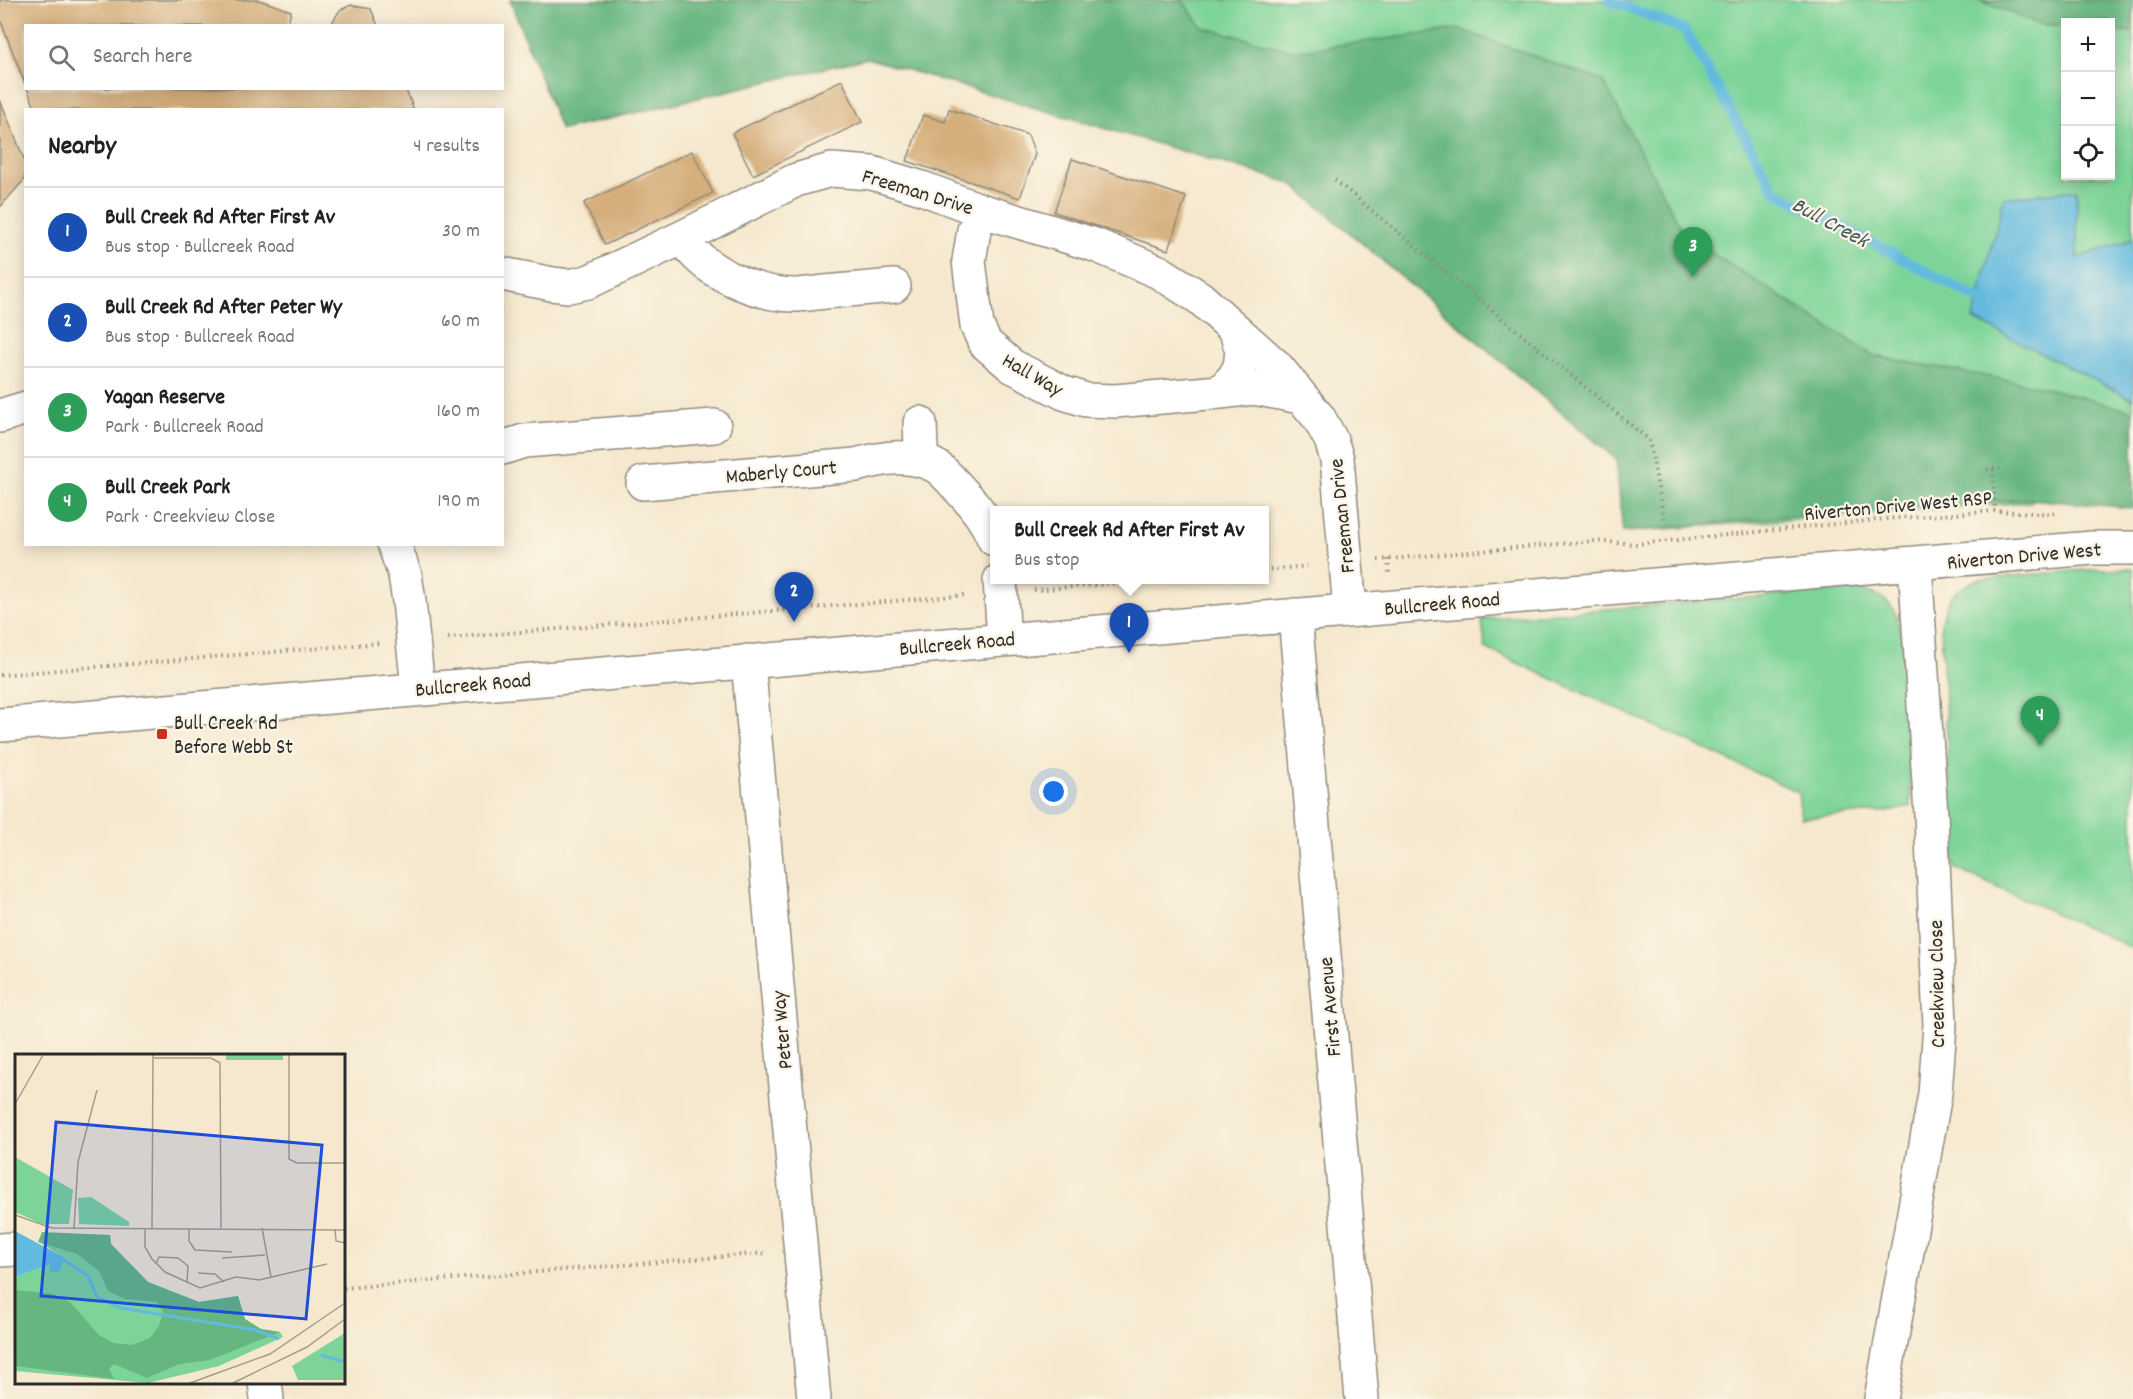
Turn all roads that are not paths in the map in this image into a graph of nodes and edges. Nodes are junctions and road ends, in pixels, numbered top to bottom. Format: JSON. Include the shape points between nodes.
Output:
{"nodes":[{"id":1,"x":980,"y":210,"type":"junction"},
{"id":2,"x":683,"y":237,"type":"junction"},
{"id":3,"x":504,"y":274,"type":"edge"},
{"id":4,"x":894,"y":286,"type":"dead end"},
{"id":5,"x":1236,"y":332,"type":"junction"},
{"id":6,"x":1220,"y":392,"type":"junction"},
{"id":7,"x":1300,"y":397,"type":"junction"},
{"id":8,"x":24,"y":409,"type":"edge"},
{"id":9,"x":0,"y":416,"type":"edge"},
{"id":10,"x":920,"y":423,"type":"dead end"},
{"id":11,"x":714,"y":426,"type":"dead end"},
{"id":12,"x":504,"y":447,"type":"edge"},
{"id":13,"x":919,"y":460,"type":"junction"},
{"id":14,"x":643,"y":483,"type":"dead end"},
{"id":15,"x":990,"y":531,"type":"edge"},
{"id":16,"x":395,"y":546,"type":"edge"},
{"id":17,"x":2133,"y":548,"type":"edge"},
{"id":18,"x":1915,"y":564,"type":"junction"},
{"id":19,"x":1000,"y":586,"type":"edge"},
{"id":20,"x":1350,"y":610,"type":"junction"},
{"id":21,"x":1295,"y":615,"type":"junction"},
{"id":22,"x":1004,"y":639,"type":"junction"},
{"id":23,"x":748,"y":661,"type":"junction"},
{"id":24,"x":418,"y":689,"type":"junction"},
{"id":25,"x":0,"y":725,"type":"edge"},
{"id":26,"x":15,"y":1249,"type":"edge"},
{"id":27,"x":0,"y":1250,"type":"edge"},
{"id":28,"x":265,"y":1384,"type":"edge"},
{"id":29,"x":267,"y":1399,"type":"edge"},
{"id":30,"x":814,"y":1399,"type":"edge"},
{"id":31,"x":1362,"y":1399,"type":"edge"},
{"id":32,"x":1881,"y":1399,"type":"edge"}],
"edges":[{"from":1,"to":2,"type":"street","name":"Freeman Drive","via":[[872,173],[831,170],[796,180]]},
{"from":1,"to":5,"type":"street","name":"Freeman Drive","via":[[1095,246],[1158,272],[1200,298]]},
{"from":1,"to":6,"type":"street","name":"Hall Way","via":[[969,261],[977,326],[985,343],[1012,366],[1086,400]]},
{"from":2,"to":3,"type":"street","name":"Freeman Drive","via":[[579,284],[552,284]]},
{"from":2,"to":4,"type":"street","via":[[701,260],[727,278],[763,290],[793,295]]},
{"from":5,"to":6,"type":"street","via":[[1242,351],[1240,367]]},
{"from":5,"to":7,"type":"street","name":"Freeman Drive","via":[[1276,366]]},
{"from":6,"to":7,"type":"street","name":"Hall Way","via":[[1254,388]]},
{"from":7,"to":20,"type":"street","name":"Freeman Drive","via":[[1319,418],[1337,459]]},
{"from":8,"to":9,"type":"street"},
{"from":10,"to":13,"type":"street"},
{"from":11,"to":12,"type":"street","via":[[524,441]]},
{"from":13,"to":14,"type":"street","name":"Maberly Court","via":[[879,459],[856,465]]},
{"from":13,"to":15,"type":"street","name":"Maberly Court","via":[[937,467],[948,477],[984,518]]},
{"from":16,"to":24,"type":"street","via":[[405,575]]},
{"from":17,"to":18,"type":"street","name":"Riverton Drive West","via":[[2092,548]]},
{"from":18,"to":20,"type":"street","name":"Bullcreek Road"},
{"from":18,"to":32,"type":"street","name":"Creekview Close","via":[[1940,1025],[1935,1094]]},
{"from":19,"to":22,"type":"street"},
{"from":20,"to":21,"type":"street","name":"Bullcreek Road"},
{"from":21,"to":22,"type":"street","name":"Bullcreek Road"},
{"from":21,"to":31,"type":"street","name":"First Avenue"},
{"from":22,"to":23,"type":"street","name":"Bullcreek Road"},
{"from":23,"to":24,"type":"street","name":"Bullcreek Road"},
{"from":23,"to":30,"type":"street","name":"Peter Way"},
{"from":24,"to":25,"type":"street","name":"Bullcreek Road"},
{"from":26,"to":27,"type":"street"},
{"from":28,"to":29,"type":"street"}]}
